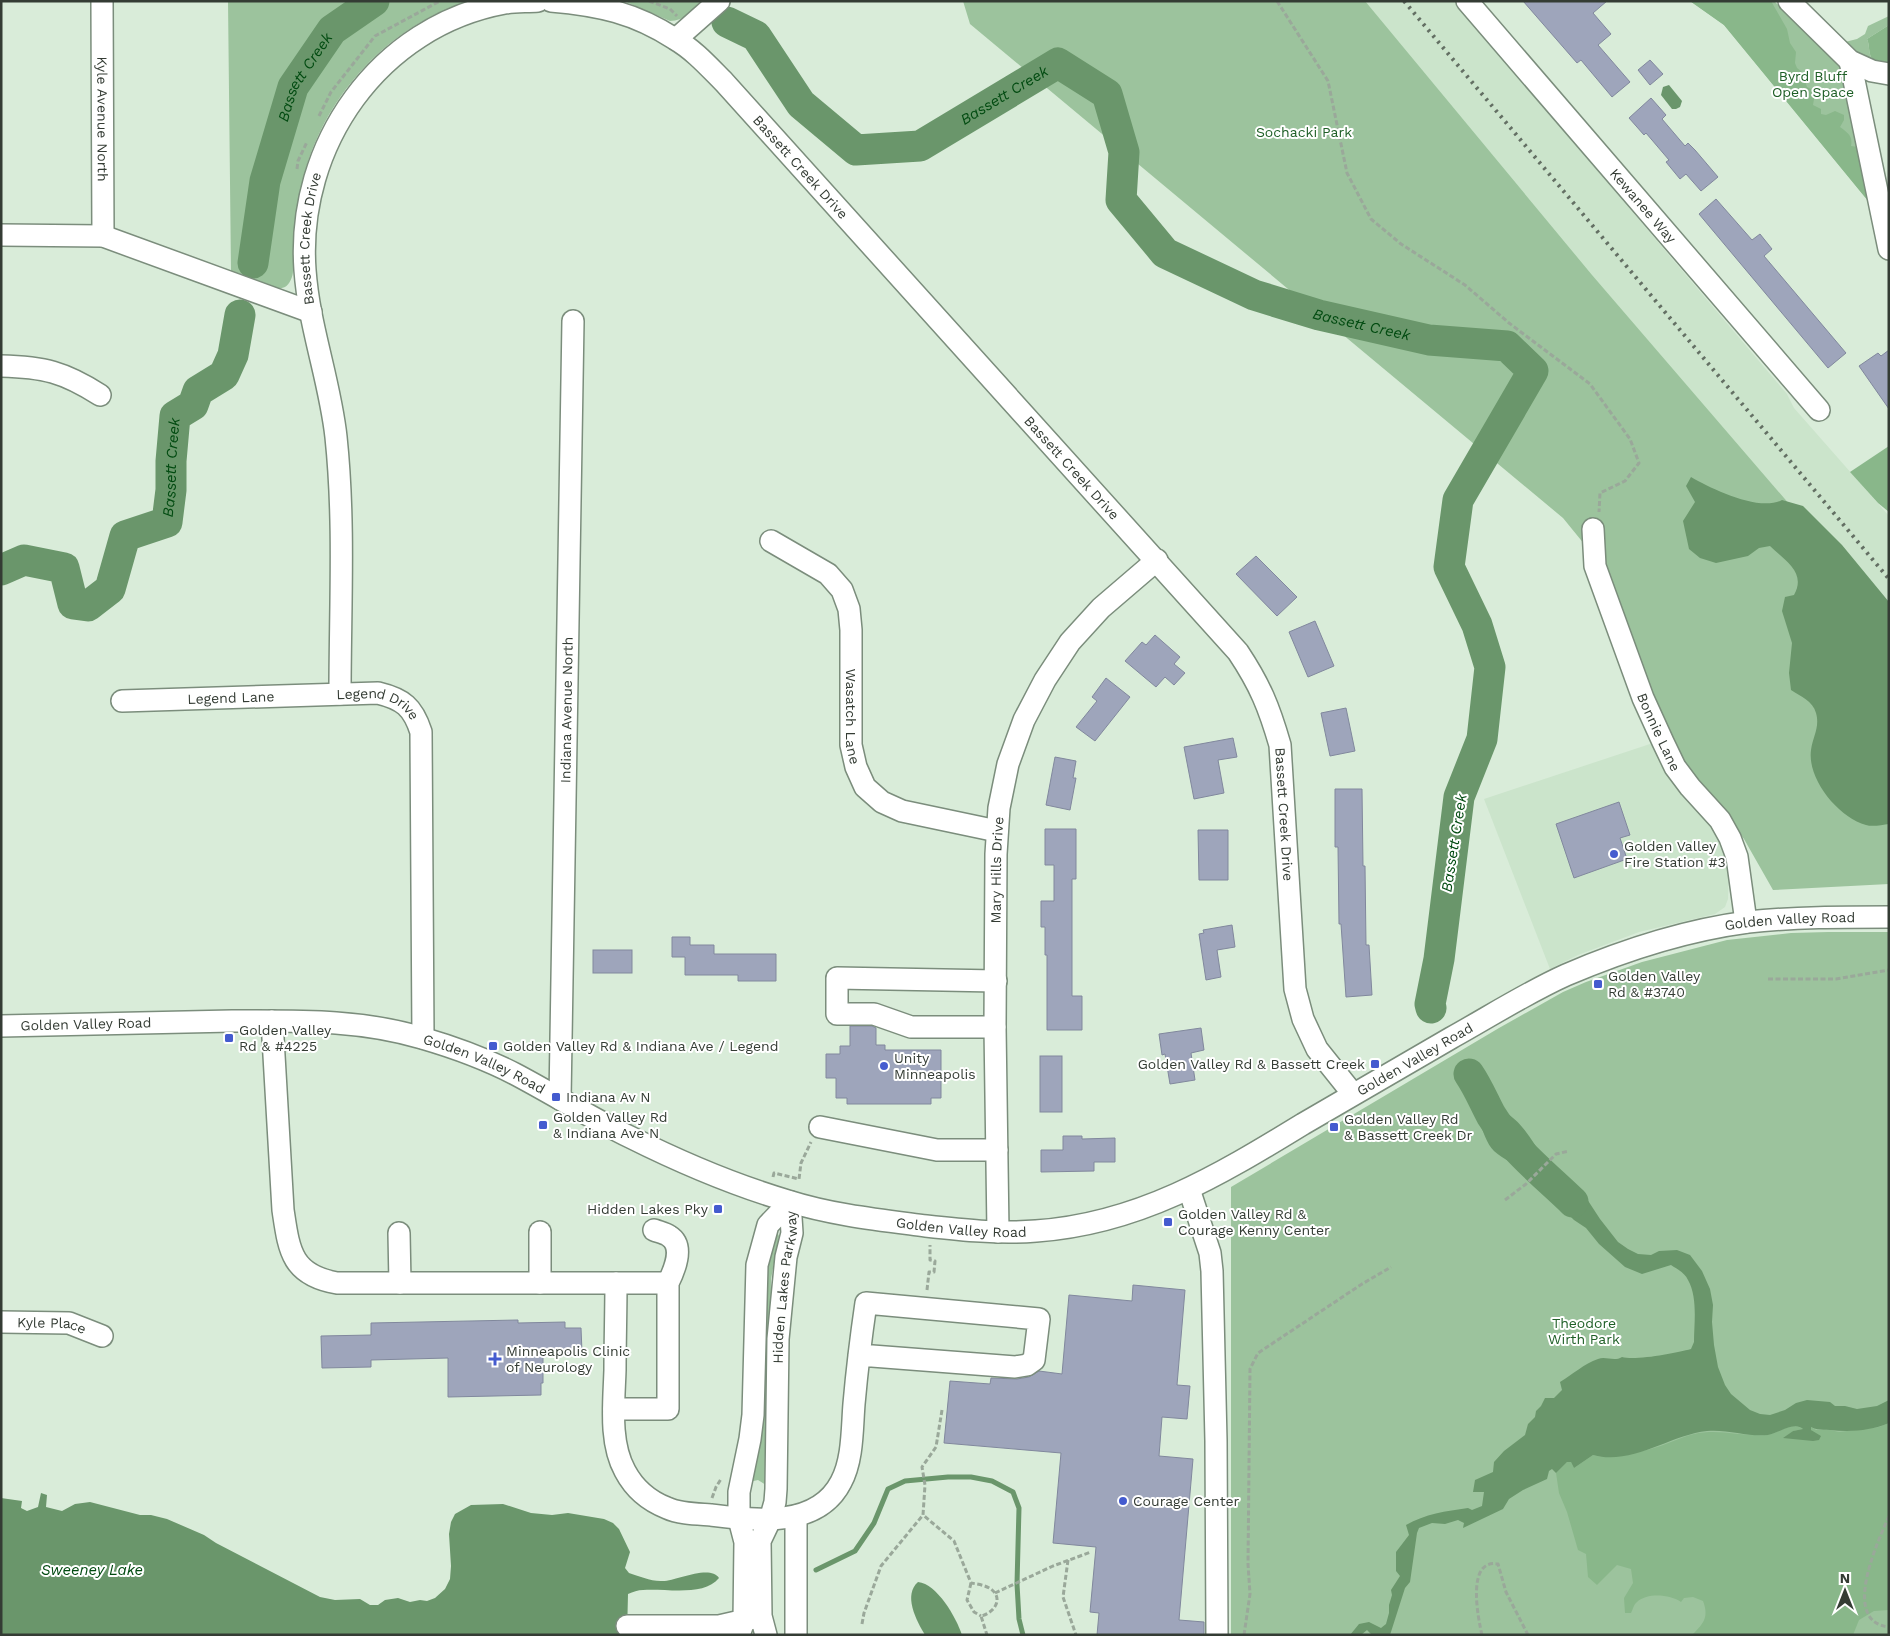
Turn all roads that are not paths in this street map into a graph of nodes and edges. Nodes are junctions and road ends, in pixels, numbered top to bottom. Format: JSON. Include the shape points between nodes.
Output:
{"nodes":[{"id":1,"x":102,"y":1,"type":"edge"},
{"id":2,"x":538,"y":1,"type":"edge"},
{"id":3,"x":551,"y":1,"type":"edge"},
{"id":4,"x":719,"y":1,"type":"edge"},
{"id":5,"x":1467,"y":1,"type":"edge"},
{"id":6,"x":1790,"y":1,"type":"edge"},
{"id":7,"x":676,"y":39,"type":"junction"},
{"id":8,"x":1850,"y":61,"type":"junction"},
{"id":9,"x":1889,"y":74,"type":"edge"},
{"id":10,"x":1,"y":235,"type":"edge"},
{"id":11,"x":103,"y":236,"type":"junction"},
{"id":12,"x":1889,"y":249,"type":"edge"},
{"id":13,"x":311,"y":312,"type":"junction"},
{"id":14,"x":573,"y":321,"type":"dead end"},
{"id":15,"x":1,"y":366,"type":"edge"},
{"id":16,"x":100,"y":395,"type":"dead end"},
{"id":17,"x":1819,"y":410,"type":"dead end"},
{"id":18,"x":1593,"y":529,"type":"road end"},
{"id":19,"x":771,"y":541,"type":"dead end"},
{"id":20,"x":1156,"y":560,"type":"junction"},
{"id":21,"x":340,"y":694,"type":"junction"},
{"id":22,"x":122,"y":701,"type":"dead end"},
{"id":23,"x":997,"y":832,"type":"junction"},
{"id":24,"x":1889,"y":917,"type":"edge"},
{"id":25,"x":1746,"y":922,"type":"junction"},
{"id":26,"x":996,"y":980,"type":"junction"},
{"id":27,"x":272,"y":1021,"type":"junction"},
{"id":28,"x":1,"y":1026,"type":"edge"},
{"id":29,"x":995,"y":1027,"type":"junction"},
{"id":30,"x":423,"y":1038,"type":"junction"},
{"id":31,"x":1353,"y":1094,"type":"junction"},
{"id":32,"x":560,"y":1099,"type":"junction"},
{"id":33,"x":820,"y":1127,"type":"road end"},
{"id":34,"x":997,"y":1150,"type":"junction"},
{"id":35,"x":1189,"y":1189,"type":"junction"},
{"id":36,"x":790,"y":1202,"type":"junction"},
{"id":37,"x":654,"y":1230,"type":"dead end"},
{"id":38,"x":540,"y":1232,"type":"dead end"},
{"id":39,"x":998,"y":1232,"type":"junction"},
{"id":40,"x":399,"y":1233,"type":"dead end"},
{"id":41,"x":540,"y":1283,"type":"junction"},
{"id":42,"x":400,"y":1284,"type":"junction"},
{"id":43,"x":616,"y":1284,"type":"junction"},
{"id":44,"x":668,"y":1284,"type":"junction"},
{"id":45,"x":1,"y":1322,"type":"edge"},
{"id":46,"x":102,"y":1336,"type":"dead end"},
{"id":47,"x":859,"y":1355,"type":"junction"},
{"id":48,"x":614,"y":1409,"type":"junction"},
{"id":49,"x":796,"y":1516,"type":"junction"},
{"id":50,"x":739,"y":1519,"type":"junction"},
{"id":51,"x":770,"y":1520,"type":"junction"},
{"id":52,"x":627,"y":1626,"type":"dead end"},
{"id":53,"x":752,"y":1626,"type":"edge"},
{"id":54,"x":796,"y":1635,"type":"edge"},
{"id":55,"x":1217,"y":1635,"type":"edge"}],
"edges":[{"from":1,"to":11,"type":"street","name":"Kyle Avenue North"},
{"from":2,"to":13,"type":"street","name":"Bassett Creek Drive","via":[[506,3],[467,14],[430,30],[398,52],[368,80],[344,113],[325,149],[313,187],[305,228],[305,270]]},
{"from":3,"to":7,"type":"street","name":"Bassett Creek Drive","via":[[586,4],[626,14]]},
{"from":4,"to":7,"type":"street"},
{"from":5,"to":17,"type":"street","name":"Kewanee Way"},
{"from":6,"to":8,"type":"street"},
{"from":7,"to":20,"type":"street","name":"Bassett Creek Drive","via":[[724,82]]},
{"from":8,"to":9,"type":"street","via":[[1872,72]]},
{"from":8,"to":12,"type":"street"},
{"from":10,"to":11,"type":"street","name":"Bassett Creek Drive"},
{"from":11,"to":13,"type":"street","name":"Bassett Creek Drive"},
{"from":13,"to":21,"type":"street","name":"Legend Drive","via":[[336,434],[340,486]]},
{"from":14,"to":32,"type":"street","name":"Indiana Avenue North"},
{"from":15,"to":16,"type":"street","via":[[25,366],[60,373]]},
{"from":18,"to":25,"type":"street","name":"Bonnie Lane","via":[[1595,566],[1643,698],[1675,767],[1720,820],[1730,838],[1737,857]]},
{"from":19,"to":23,"type":"street","name":"Wasatch Lane","via":[[828,574],[842,590],[851,630],[851,745],[865,787],[882,802],[902,811]]},
{"from":20,"to":23,"type":"street","name":"Mary Hills Drive","via":[[1101,608],[1070,642],[1045,680],[1024,720],[1008,764]]},
{"from":20,"to":31,"type":"street","name":"Bassett Creek Drive","via":[[1238,652],[1257,680],[1270,712],[1280,745],[1295,989],[1303,1019],[1317,1049]]},
{"from":21,"to":22,"type":"street","name":"Legend Lane"},
{"from":21,"to":30,"type":"street","name":"Legend Drive","via":[[378,693],[393,697],[405,704],[416,717],[421,732]]},
{"from":23,"to":26,"type":"street","name":"Mary Hills Drive"},
{"from":24,"to":25,"type":"street","name":"Golden Valley Road"},
{"from":25,"to":31,"type":"street","name":"Golden Valley Road","via":[[1625,952],[1562,977]]},
{"from":26,"to":29,"type":"street","name":"Mary Hills Drive"},
{"from":26,"to":29,"type":"street","via":[[837,978],[837,1014],[874,1014],[911,1027]]},
{"from":27,"to":28,"type":"street","name":"Golden Valley Road"},
{"from":27,"to":30,"type":"street","name":"Golden Valley Road","via":[[342,1022]]},
{"from":27,"to":42,"type":"street","via":[[283,1210],[293,1257],[312,1277],[322,1281]]},
{"from":29,"to":34,"type":"street","name":"Mary Hills Drive"},
{"from":30,"to":32,"type":"street","name":"Golden Valley Road","via":[[495,1065]]},
{"from":31,"to":35,"type":"street","name":"Golden Valley Road"},
{"from":32,"to":36,"type":"street","name":"Golden Valley Road","via":[[628,1136],[696,1167]]},
{"from":33,"to":34,"type":"street","via":[[936,1150]]},
{"from":34,"to":39,"type":"street","name":"Mary Hills Drive"},
{"from":35,"to":39,"type":"street","name":"Golden Valley Road","via":[[1118,1217],[1056,1229]]},
{"from":35,"to":55,"type":"street","via":[[1205,1234],[1212,1272]]},
{"from":36,"to":39,"type":"street","name":"Golden Valley Road","via":[[908,1224]]},
{"from":36,"to":50,"type":"street","name":"Hidden Lakes Parkway","via":[[768,1225],[757,1265],[753,1415],[739,1492]]},
{"from":36,"to":51,"type":"street","name":"Hidden Lakes Parkway","via":[[792,1233],[786,1257],[778,1339],[776,1489]]},
{"from":37,"to":44,"type":"street","via":[[671,1237],[676,1246],[675,1270]]},
{"from":38,"to":41,"type":"street"},
{"from":40,"to":42,"type":"street"},
{"from":41,"to":42,"type":"street"},
{"from":41,"to":43,"type":"street"},
{"from":43,"to":44,"type":"street"},
{"from":43,"to":48,"type":"street"},
{"from":44,"to":48,"type":"street","via":[[668,1409]]},
{"from":45,"to":46,"type":"street","name":"Kyle Place","via":[[69,1323]]},
{"from":47,"to":47,"type":"street","via":[[866,1303],[1039,1319],[1034,1360],[1027,1365],[1015,1367]]},
{"from":47,"to":49,"type":"street","via":[[849,1459],[842,1482],[831,1498],[816,1509]]},
{"from":48,"to":50,"type":"street","via":[[618,1453],[625,1471],[647,1497],[667,1508],[686,1513]]},
{"from":49,"to":51,"type":"street"},
{"from":49,"to":54,"type":"street"},
{"from":50,"to":51,"type":"street"},
{"from":50,"to":53,"type":"street","name":"Hidden Lakes Parkway","via":[[745,1542]]},
{"from":51,"to":53,"type":"street","name":"Hidden Lakes Parkway","via":[[760,1541]]},
{"from":52,"to":53,"type":"street"}]}
